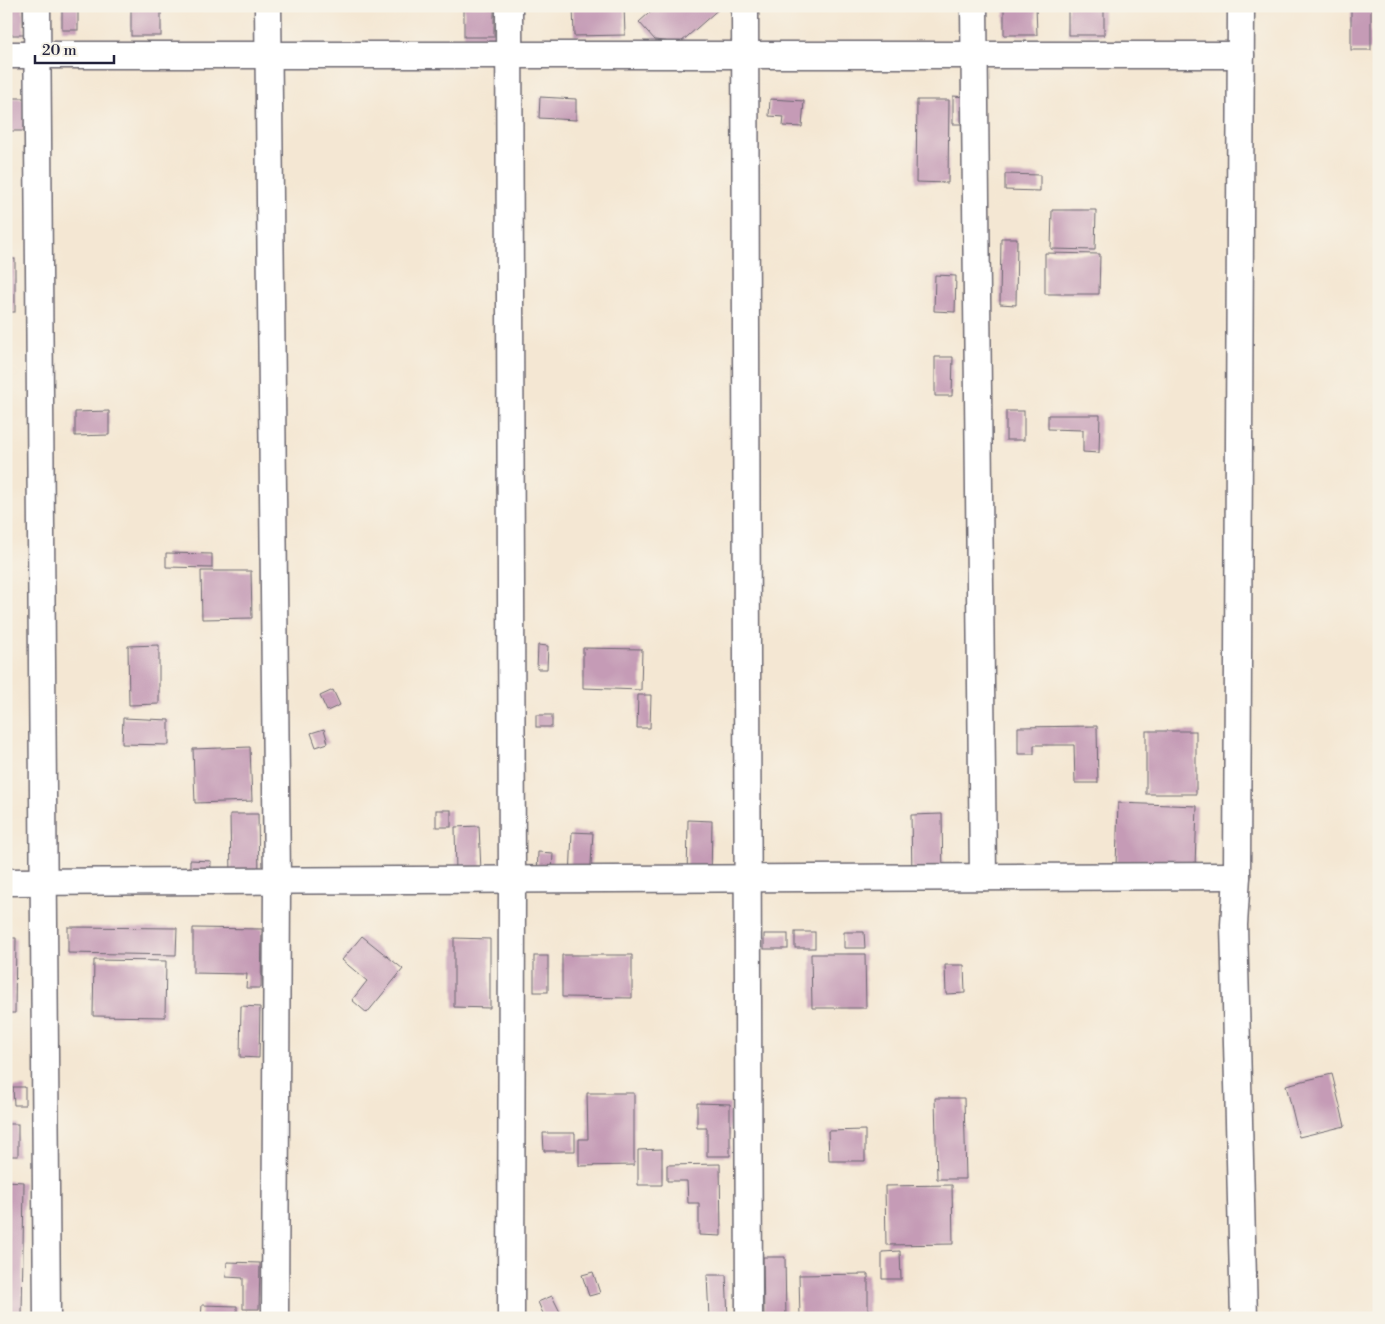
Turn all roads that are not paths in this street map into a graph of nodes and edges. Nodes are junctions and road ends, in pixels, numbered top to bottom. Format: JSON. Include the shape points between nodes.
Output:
{"nodes":[{"id":1,"x":37,"y":6,"type":"edge"},
{"id":2,"x":268,"y":6,"type":"edge"},
{"id":3,"x":509,"y":6,"type":"edge"},
{"id":4,"x":745,"y":6,"type":"edge"},
{"id":5,"x":974,"y":6,"type":"edge"},
{"id":6,"x":1241,"y":6,"type":"edge"},
{"id":7,"x":6,"y":55,"type":"edge"},
{"id":8,"x":38,"y":55,"type":"junction"},
{"id":9,"x":268,"y":55,"type":"junction"},
{"id":10,"x":510,"y":55,"type":"junction"},
{"id":11,"x":745,"y":55,"type":"junction"},
{"id":12,"x":974,"y":55,"type":"junction"},
{"id":13,"x":1241,"y":55,"type":"junction"},
{"id":14,"x":1237,"y":876,"type":"junction"},
{"id":15,"x":983,"y":877,"type":"junction"},
{"id":16,"x":748,"y":878,"type":"junction"},
{"id":17,"x":512,"y":879,"type":"junction"},
{"id":18,"x":277,"y":881,"type":"junction"},
{"id":19,"x":6,"y":882,"type":"edge"},
{"id":20,"x":42,"y":882,"type":"junction"},
{"id":21,"x":47,"y":1318,"type":"edge"},
{"id":22,"x":275,"y":1318,"type":"edge"},
{"id":23,"x":511,"y":1318,"type":"edge"},
{"id":24,"x":749,"y":1318,"type":"edge"},
{"id":25,"x":1244,"y":1318,"type":"edge"}],
"edges":[{"from":1,"to":8,"type":"street"},
{"from":2,"to":9,"type":"street"},
{"from":3,"to":10,"type":"street"},
{"from":4,"to":11,"type":"street"},
{"from":5,"to":12,"type":"street"},
{"from":6,"to":13,"type":"street"},
{"from":7,"to":8,"type":"street"},
{"from":8,"to":9,"type":"street"},
{"from":8,"to":20,"type":"street"},
{"from":9,"to":10,"type":"street"},
{"from":9,"to":18,"type":"street"},
{"from":10,"to":11,"type":"street"},
{"from":10,"to":17,"type":"street"},
{"from":11,"to":12,"type":"street"},
{"from":11,"to":16,"type":"street"},
{"from":12,"to":13,"type":"street"},
{"from":12,"to":15,"type":"street"},
{"from":13,"to":14,"type":"street"},
{"from":14,"to":15,"type":"street"},
{"from":14,"to":25,"type":"street","via":[[1234,924]]},
{"from":15,"to":16,"type":"street"},
{"from":16,"to":17,"type":"street"},
{"from":16,"to":24,"type":"street"},
{"from":17,"to":18,"type":"street"},
{"from":17,"to":23,"type":"street"},
{"from":18,"to":20,"type":"street"},
{"from":18,"to":22,"type":"street"},
{"from":19,"to":20,"type":"street"},
{"from":20,"to":21,"type":"street"}]}
